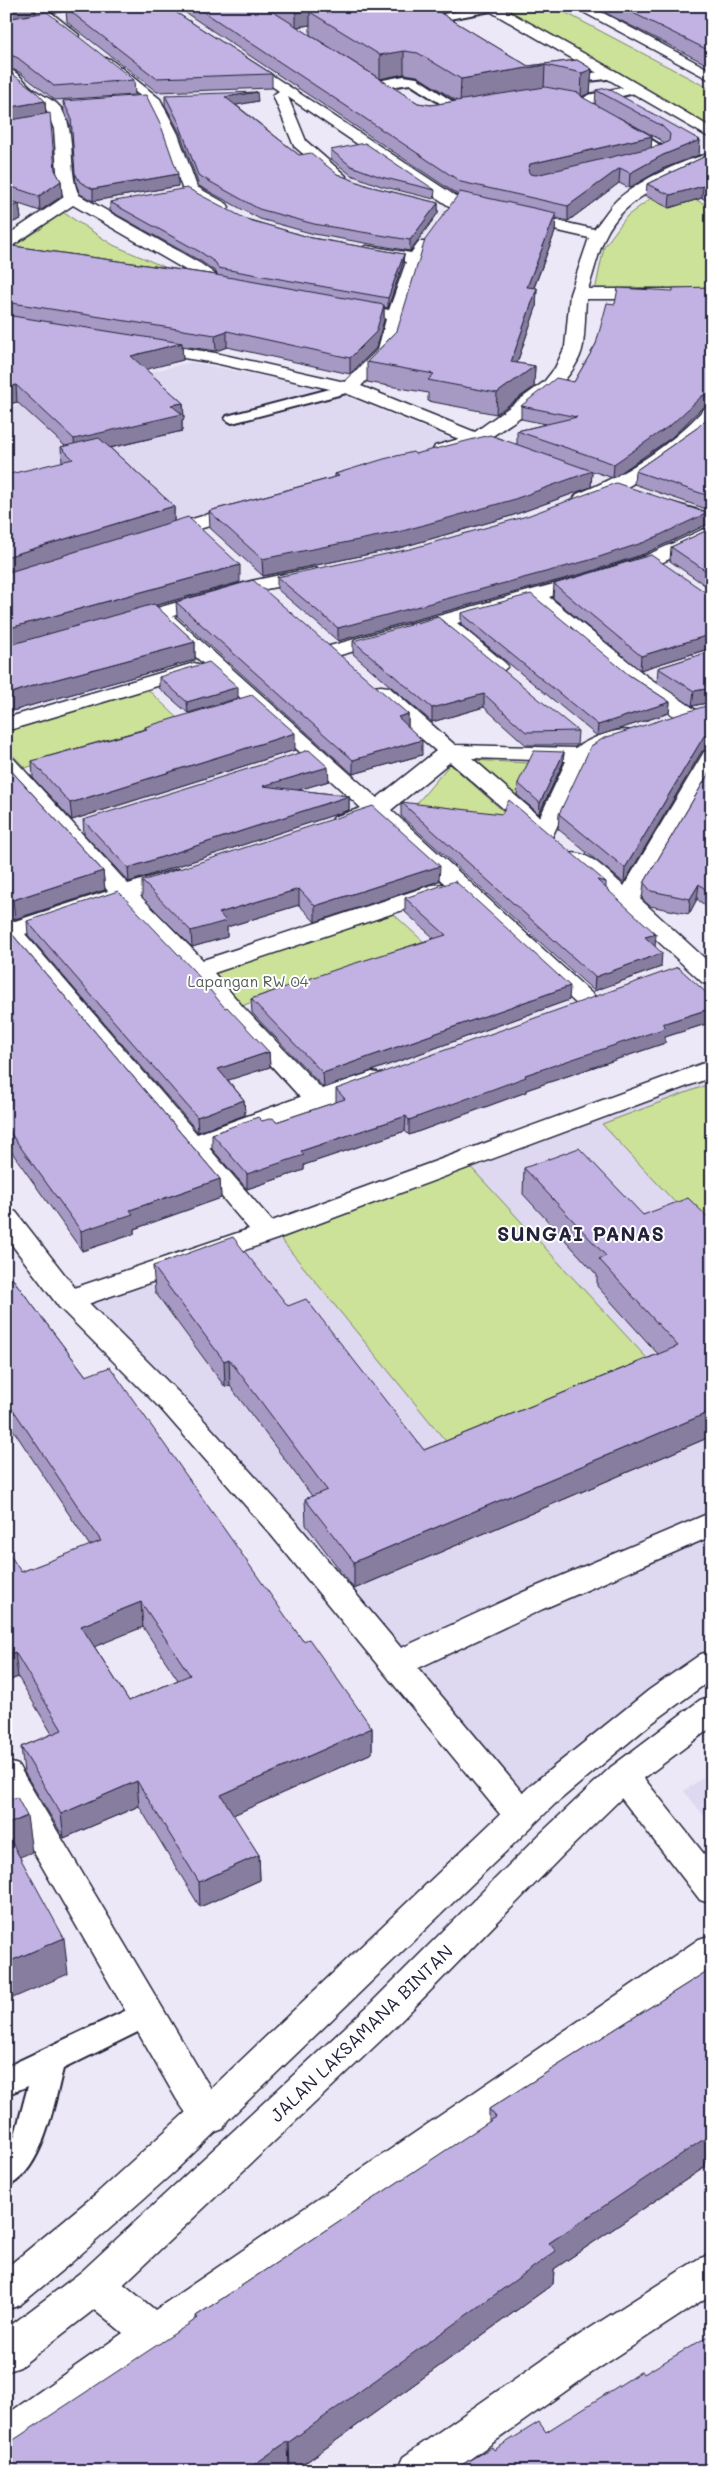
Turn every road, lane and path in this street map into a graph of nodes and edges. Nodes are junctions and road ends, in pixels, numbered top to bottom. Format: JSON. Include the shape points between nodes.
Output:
{"nodes":[{"id":1,"x":34,"y":6,"type":"edge"},
{"id":2,"x":421,"y":6,"type":"edge"},
{"id":3,"x":610,"y":6,"type":"edge"},
{"id":4,"x":489,"y":7,"type":"edge"},
{"id":5,"x":583,"y":8,"type":"edge"},
{"id":6,"x":405,"y":13,"type":"edge"},
{"id":7,"x":70,"y":16,"type":"edge"},
{"id":8,"x":439,"y":18,"type":"junction"},
{"id":9,"x":51,"y":19,"type":"junction"},
{"id":10,"x":33,"y":22,"type":"edge"},
{"id":11,"x":455,"y":27,"type":"edge"},
{"id":12,"x":228,"y":50,"type":"edge"},
{"id":13,"x":704,"y":55,"type":"edge"},
{"id":14,"x":679,"y":59,"type":"junction"},
{"id":15,"x":6,"y":72,"type":"edge"},
{"id":16,"x":612,"y":75,"type":"junction"},
{"id":17,"x":712,"y":77,"type":"edge"},
{"id":18,"x":548,"y":79,"type":"edge"},
{"id":19,"x":635,"y":89,"type":"junction"},
{"id":20,"x":281,"y":95,"type":"junction"},
{"id":21,"x":392,"y":95,"type":"edge"},
{"id":22,"x":173,"y":99,"type":"edge"},
{"id":23,"x":568,"y":99,"type":"edge"},
{"id":24,"x":153,"y":100,"type":"junction"},
{"id":25,"x":135,"y":101,"type":"edge"},
{"id":26,"x":583,"y":103,"type":"junction"},
{"id":27,"x":71,"y":106,"type":"edge"},
{"id":28,"x":440,"y":113,"type":"edge"},
{"id":29,"x":55,"y":114,"type":"junction"},
{"id":30,"x":41,"y":124,"type":"edge"},
{"id":31,"x":712,"y":135,"type":"edge"},
{"id":32,"x":712,"y":158,"type":"edge"},
{"id":33,"x":628,"y":162,"type":"edge"},
{"id":34,"x":352,"y":183,"type":"edge"},
{"id":35,"x":190,"y":190,"type":"junction"},
{"id":36,"x":172,"y":194,"type":"edge"},
{"id":37,"x":73,"y":198,"type":"junction"},
{"id":38,"x":117,"y":204,"type":"edge"},
{"id":39,"x":431,"y":205,"type":"edge"},
{"id":40,"x":89,"y":208,"type":"junction"},
{"id":41,"x":450,"y":210,"type":"junction"},
{"id":42,"x":25,"y":213,"type":"dead end"},
{"id":43,"x":237,"y":216,"type":"edge"},
{"id":44,"x":44,"y":220,"type":"junction"},
{"id":45,"x":435,"y":231,"type":"edge"},
{"id":46,"x":598,"y":235,"type":"junction"},
{"id":47,"x":356,"y":249,"type":"edge"},
{"id":48,"x":9,"y":251,"type":"edge"},
{"id":49,"x":415,"y":259,"type":"junction"},
{"id":50,"x":178,"y":278,"type":"edge"},
{"id":51,"x":217,"y":284,"type":"junction"},
{"id":52,"x":235,"y":287,"type":"edge"},
{"id":53,"x":578,"y":294,"type":"junction"},
{"id":54,"x":712,"y":294,"type":"edge"},
{"id":55,"x":329,"y":304,"type":"edge"},
{"id":56,"x":395,"y":316,"type":"junction"},
{"id":57,"x":127,"y":344,"type":"edge"},
{"id":58,"x":349,"y":388,"type":"junction"},
{"id":59,"x":712,"y":412,"type":"edge"},
{"id":60,"x":232,"y":419,"type":"dead end"},
{"id":61,"x":476,"y":440,"type":"junction"},
{"id":62,"x":504,"y":449,"type":"edge"},
{"id":63,"x":420,"y":457,"type":"edge"},
{"id":64,"x":586,"y":478,"type":"edge"},
{"id":65,"x":622,"y":490,"type":"junction"},
{"id":66,"x":656,"y":502,"type":"edge"},
{"id":67,"x":571,"y":503,"type":"edge"},
{"id":68,"x":258,"y":505,"type":"edge"},
{"id":69,"x":712,"y":520,"type":"edge"},
{"id":70,"x":712,"y":531,"type":"edge"},
{"id":71,"x":146,"y":540,"type":"edge"},
{"id":72,"x":335,"y":570,"type":"edge"},
{"id":73,"x":251,"y":579,"type":"junction"},
{"id":74,"x":535,"y":596,"type":"junction"},
{"id":75,"x":278,"y":603,"type":"edge"},
{"id":76,"x":159,"y":613,"type":"junction"},
{"id":77,"x":441,"y":620,"type":"junction"},
{"id":78,"x":112,"y":627,"type":"edge"},
{"id":79,"x":214,"y":663,"type":"junction"},
{"id":80,"x":665,"y":671,"type":"edge"},
{"id":81,"x":510,"y":677,"type":"edge"},
{"id":82,"x":637,"y":680,"type":"junction"},
{"id":83,"x":712,"y":709,"type":"edge"},
{"id":84,"x":688,"y":715,"type":"junction"},
{"id":85,"x":6,"y":725,"type":"edge"},
{"id":86,"x":584,"y":745,"type":"junction"},
{"id":87,"x":450,"y":751,"type":"junction"},
{"id":88,"x":315,"y":753,"type":"junction"},
{"id":89,"x":712,"y":758,"type":"edge"},
{"id":90,"x":286,"y":762,"type":"edge"},
{"id":91,"x":19,"y":769,"type":"edge"},
{"id":92,"x":378,"y":810,"type":"junction"},
{"id":93,"x":324,"y":828,"type":"edge"},
{"id":94,"x":544,"y":832,"type":"junction"},
{"id":95,"x":198,"y":870,"type":"edge"},
{"id":96,"x":460,"y":884,"type":"junction"},
{"id":97,"x":124,"y":894,"type":"junction"},
{"id":98,"x":627,"y":900,"type":"junction"},
{"id":99,"x":7,"y":930,"type":"edge"},
{"id":100,"x":707,"y":965,"type":"edge"},
{"id":101,"x":199,"y":970,"type":"junction"},
{"id":102,"x":670,"y":974,"type":"edge"},
{"id":103,"x":561,"y":1012,"type":"edge"},
{"id":104,"x":712,"y":1068,"type":"edge"},
{"id":105,"x":392,"y":1073,"type":"edge"},
{"id":106,"x":318,"y":1100,"type":"junction"},
{"id":107,"x":192,"y":1145,"type":"junction"},
{"id":108,"x":6,"y":1218,"type":"edge"},
{"id":109,"x":267,"y":1233,"type":"junction"},
{"id":110,"x":69,"y":1300,"type":"junction"},
{"id":111,"x":712,"y":1524,"type":"edge"},
{"id":112,"x":712,"y":1663,"type":"edge"},
{"id":113,"x":397,"y":1664,"type":"junction"},
{"id":114,"x":712,"y":1709,"type":"edge"},
{"id":115,"x":6,"y":1774,"type":"edge"},
{"id":116,"x":623,"y":1776,"type":"junction"},
{"id":117,"x":520,"y":1814,"type":"junction"},
{"id":118,"x":18,"y":1818,"type":"edge"},
{"id":119,"x":712,"y":1890,"type":"edge"},
{"id":120,"x":712,"y":1950,"type":"edge"},
{"id":121,"x":146,"y":2014,"type":"junction"},
{"id":122,"x":50,"y":2061,"type":"junction"},
{"id":123,"x":6,"y":2082,"type":"edge"},
{"id":124,"x":210,"y":2117,"type":"junction"},
{"id":125,"x":6,"y":2173,"type":"edge"},
{"id":126,"x":712,"y":2272,"type":"edge"},
{"id":127,"x":95,"y":2285,"type":"junction"},
{"id":128,"x":6,"y":2292,"type":"edge"},
{"id":129,"x":154,"y":2334,"type":"junction"},
{"id":130,"x":6,"y":2353,"type":"edge"},
{"id":131,"x":6,"y":2440,"type":"edge"},
{"id":132,"x":418,"y":2471,"type":"edge"}],
"edges":[{"from":1,"to":9,"type":"street"},
{"from":2,"to":8,"type":"lane"},
{"from":3,"to":5,"type":"street"},
{"from":4,"to":8,"type":"lane"},
{"from":4,"to":16,"type":"street"},
{"from":5,"to":14,"type":"street"},
{"from":6,"to":8,"type":"lane"},
{"from":7,"to":9,"type":"street"},
{"from":8,"to":11,"type":"lane"},
{"from":9,"to":10,"type":"street"},
{"from":9,"to":24,"type":"street"},
{"from":12,"to":20,"type":"street"},
{"from":13,"to":14,"type":"street"},
{"from":14,"to":17,"type":"street"},
{"from":15,"to":29,"type":"street","via":[[21,94]]},
{"from":16,"to":18,"type":"lane"},
{"from":16,"to":19,"type":"street"},
{"from":19,"to":26,"type":"lane"},
{"from":19,"to":31,"type":"street"},
{"from":20,"to":34,"type":"street","via":[[299,143],[329,170]]},
{"from":20,"to":41,"type":"street"},
{"from":21,"to":28,"type":"lane","via":[[372,82],[413,81],[463,109]]},
{"from":22,"to":24,"type":"street"},
{"from":23,"to":26,"type":"lane"},
{"from":24,"to":25,"type":"street"},
{"from":24,"to":35,"type":"street","via":[[170,134]]},
{"from":26,"to":33,"type":"lane","via":[[662,150],[656,156]]},
{"from":27,"to":29,"type":"street"},
{"from":29,"to":30,"type":"street"},
{"from":29,"to":37,"type":"street","via":[[62,129],[66,185]]},
{"from":32,"to":46,"type":"street","via":[[641,190],[623,203]]},
{"from":35,"to":36,"type":"street"},
{"from":35,"to":43,"type":"street"},
{"from":37,"to":40,"type":"street"},
{"from":37,"to":44,"type":"street"},
{"from":38,"to":40,"type":"street"},
{"from":39,"to":41,"type":"street"},
{"from":40,"to":51,"type":"street","via":[[195,268]]},
{"from":41,"to":46,"type":"street"},
{"from":42,"to":44,"type":"street"},
{"from":44,"to":48,"type":"street"},
{"from":45,"to":49,"type":"street"},
{"from":46,"to":53,"type":"street"},
{"from":47,"to":49,"type":"street"},
{"from":49,"to":56,"type":"street"},
{"from":50,"to":51,"type":"street"},
{"from":51,"to":52,"type":"street"},
{"from":53,"to":54,"type":"street"},
{"from":53,"to":61,"type":"street","via":[[574,347],[563,369],[550,386]]},
{"from":55,"to":56,"type":"street"},
{"from":56,"to":58,"type":"street","via":[[386,351]]},
{"from":57,"to":58,"type":"street","via":[[216,358]]},
{"from":58,"to":60,"type":"lane"},
{"from":58,"to":61,"type":"street"},
{"from":59,"to":65,"type":"street"},
{"from":61,"to":62,"type":"street"},
{"from":61,"to":63,"type":"street"},
{"from":64,"to":65,"type":"street"},
{"from":65,"to":67,"type":"street"},
{"from":66,"to":69,"type":"street"},
{"from":68,"to":71,"type":"street","via":[[200,532]]},
{"from":70,"to":74,"type":"street","via":[[660,565]]},
{"from":72,"to":73,"type":"street"},
{"from":73,"to":75,"type":"street"},
{"from":73,"to":76,"type":"street"},
{"from":74,"to":77,"type":"street"},
{"from":74,"to":82,"type":"street"},
{"from":76,"to":78,"type":"street"},
{"from":76,"to":79,"type":"street"},
{"from":77,"to":81,"type":"street"},
{"from":77,"to":87,"type":"street","via":[[326,645]]},
{"from":79,"to":85,"type":"street"},
{"from":79,"to":88,"type":"street","via":[[247,704]]},
{"from":80,"to":82,"type":"street"},
{"from":82,"to":84,"type":"street"},
{"from":83,"to":84,"type":"street"},
{"from":84,"to":86,"type":"street"},
{"from":86,"to":87,"type":"street"},
{"from":86,"to":94,"type":"street"},
{"from":87,"to":92,"type":"street"},
{"from":87,"to":94,"type":"street"},
{"from":88,"to":90,"type":"street"},
{"from":88,"to":92,"type":"street"},
{"from":89,"to":98,"type":"street"},
{"from":91,"to":97,"type":"street","via":[[78,827]]},
{"from":92,"to":93,"type":"street"},
{"from":92,"to":96,"type":"street"},
{"from":94,"to":98,"type":"street"},
{"from":95,"to":97,"type":"street"},
{"from":96,"to":101,"type":"street"},
{"from":96,"to":103,"type":"street","via":[[598,999]]},
{"from":97,"to":99,"type":"street"},
{"from":97,"to":101,"type":"street"},
{"from":98,"to":100,"type":"street"},
{"from":99,"to":107,"type":"street"},
{"from":100,"to":102,"type":"street"},
{"from":101,"to":106,"type":"street"},
{"from":104,"to":109,"type":"street"},
{"from":105,"to":106,"type":"street"},
{"from":106,"to":107,"type":"street"},
{"from":107,"to":109,"type":"street"},
{"from":108,"to":110,"type":"street"},
{"from":109,"to":110,"type":"street"},
{"from":110,"to":113,"type":"street","via":[[171,1402],[283,1528]]},
{"from":111,"to":113,"type":"street","via":[[532,1601]]},
{"from":112,"to":117,"type":"street","via":[[600,1746]]},
{"from":113,"to":117,"type":"street"},
{"from":114,"to":116,"type":"street","name":"JALAN LAKSAMANA BINTAN"},
{"from":115,"to":118,"type":"street"},
{"from":116,"to":119,"type":"street"},
{"from":116,"to":127,"type":"street","name":"JALAN LAKSAMANA BINTAN","via":[[382,2016]]},
{"from":117,"to":124,"type":"street"},
{"from":118,"to":121,"type":"street"},
{"from":120,"to":129,"type":"street"},
{"from":121,"to":122,"type":"lane"},
{"from":121,"to":124,"type":"street"},
{"from":122,"to":123,"type":"lane"},
{"from":122,"to":125,"type":"lane","via":[[29,2140]]},
{"from":124,"to":128,"type":"street"},
{"from":126,"to":132,"type":"street","via":[[573,2362]]},
{"from":127,"to":129,"type":"street"},
{"from":127,"to":130,"type":"street","name":"JALAN LAKSAMANA BINTAN"},
{"from":129,"to":131,"type":"street"}]}
